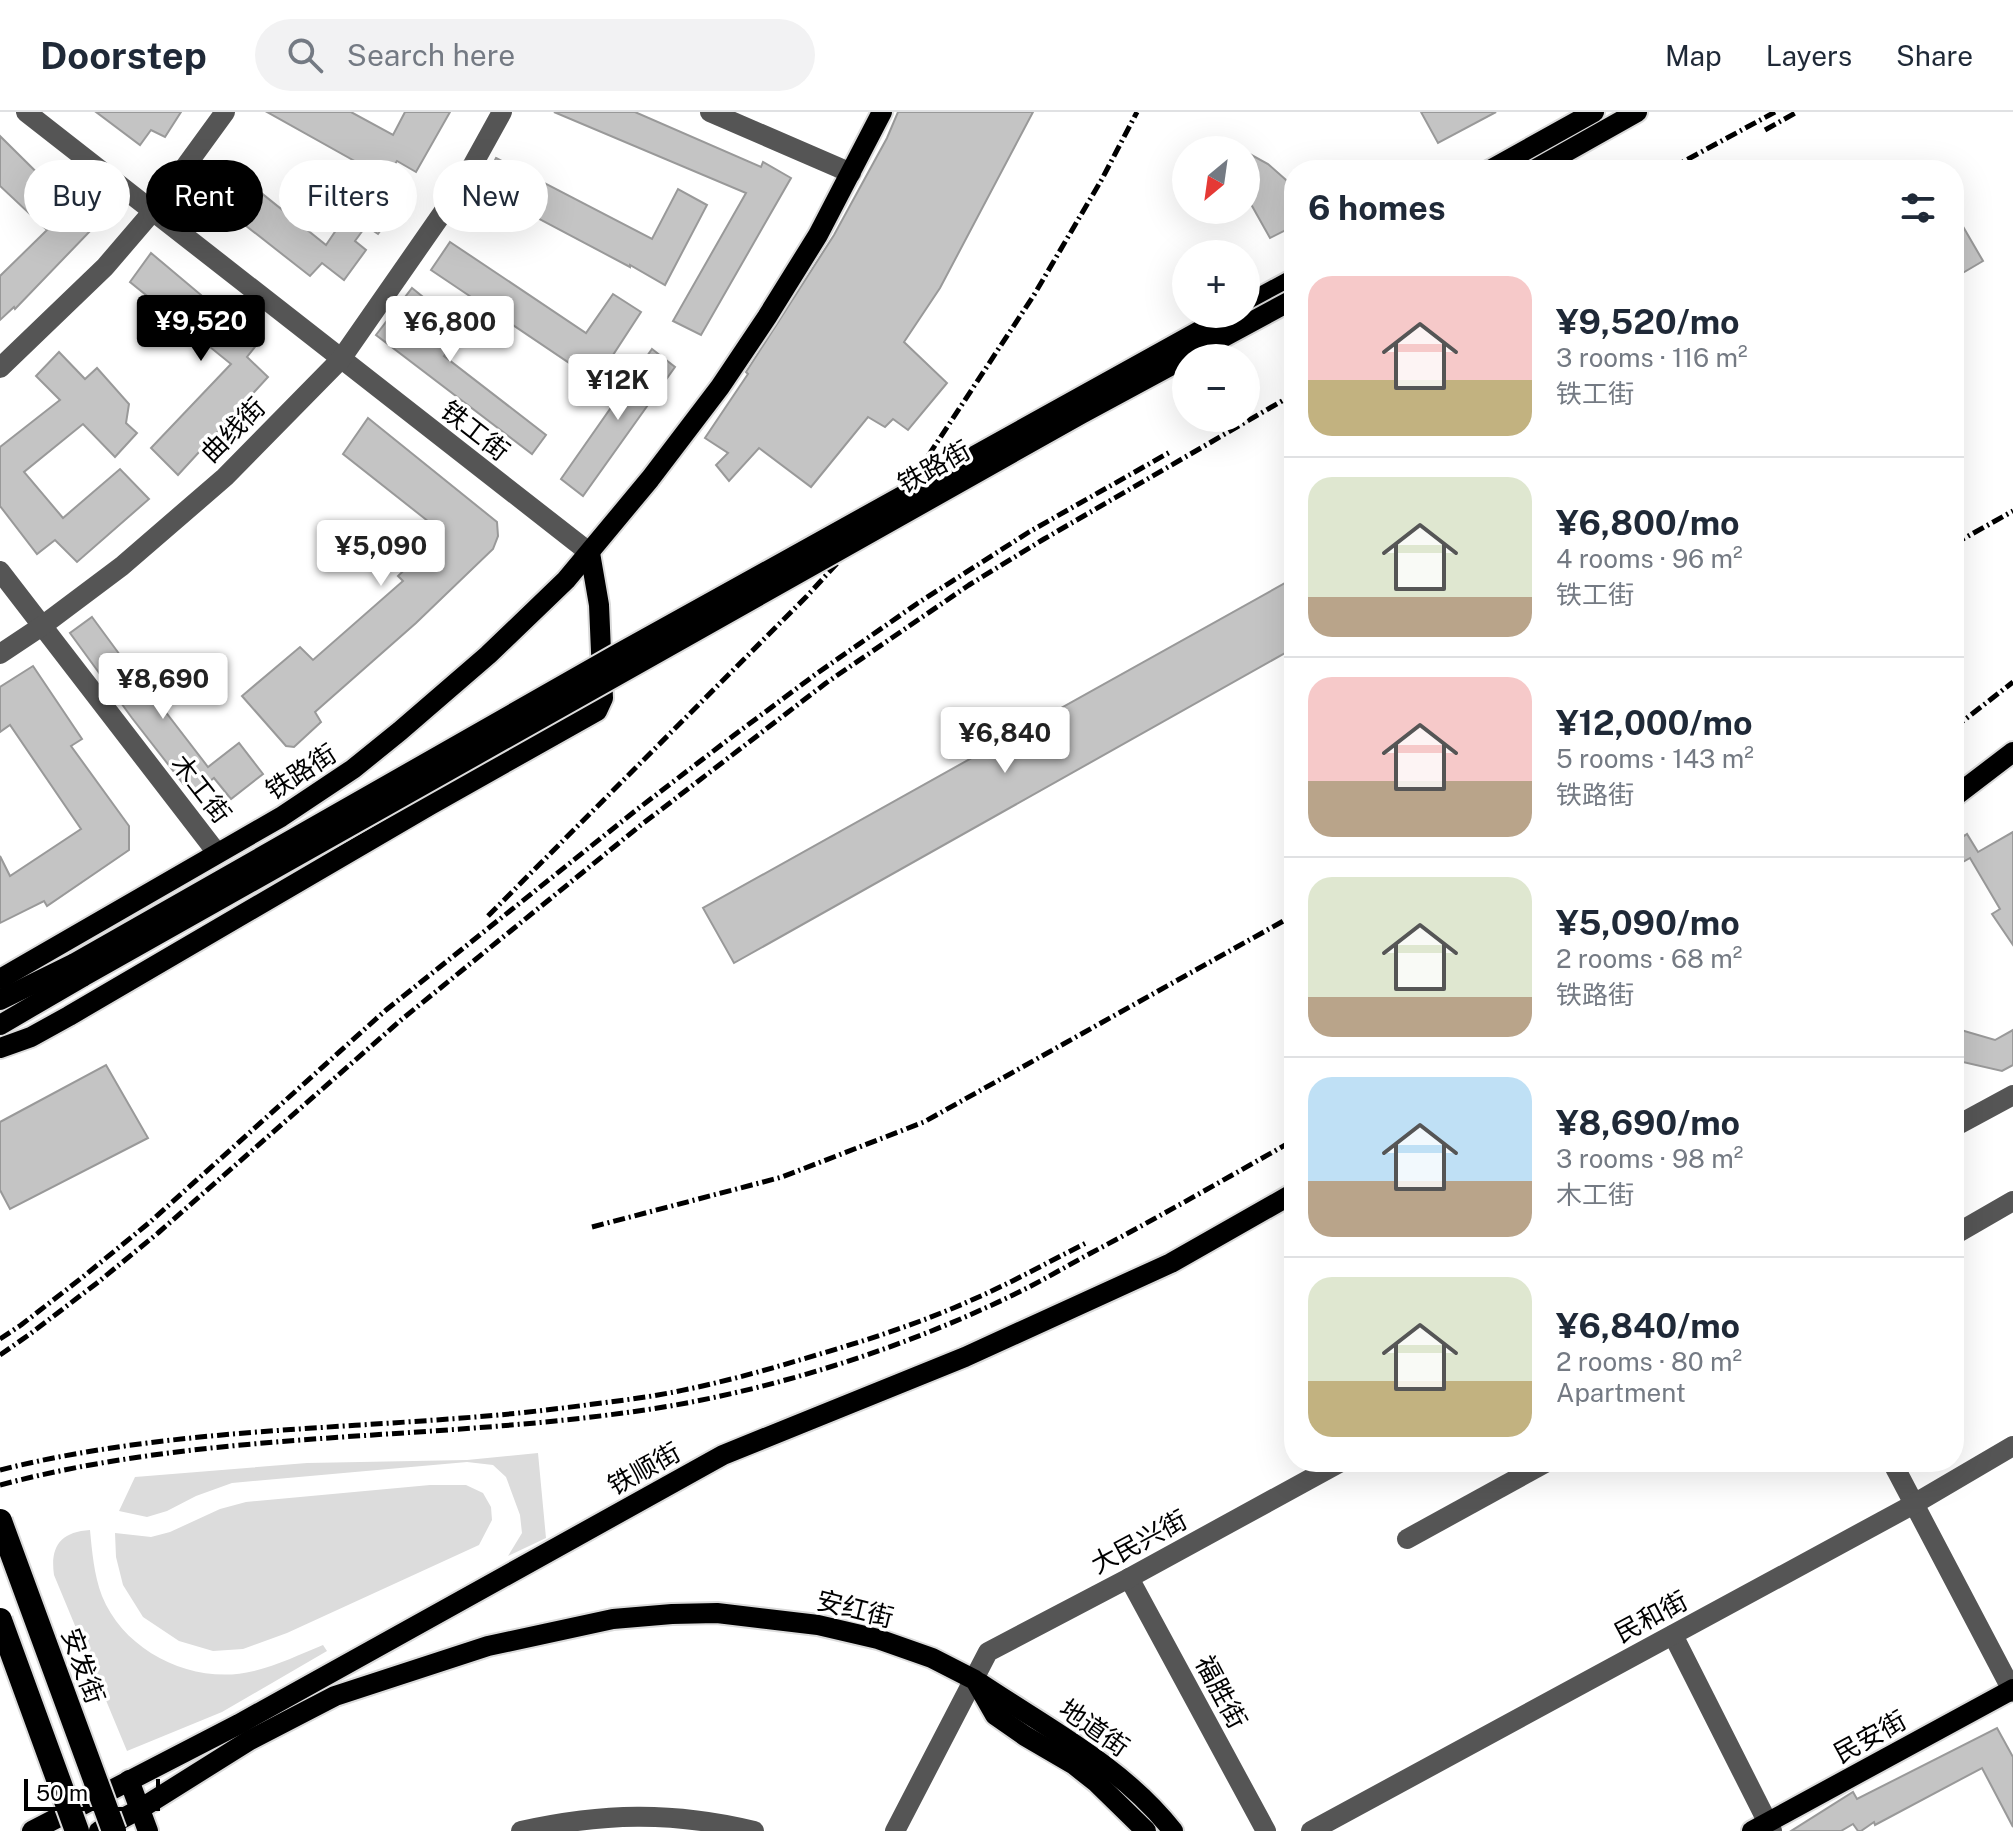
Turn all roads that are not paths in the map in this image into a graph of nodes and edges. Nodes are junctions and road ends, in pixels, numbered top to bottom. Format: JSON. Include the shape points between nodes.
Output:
{"nodes":[{"id":1,"x":26,"y":112,"type":"edge"},
{"id":2,"x":225,"y":112,"type":"edge"},
{"id":3,"x":502,"y":112,"type":"edge"},
{"id":4,"x":710,"y":112,"type":"edge"},
{"id":5,"x":882,"y":112,"type":"edge"},
{"id":6,"x":1637,"y":112,"type":"edge"},
{"id":7,"x":1588,"y":115,"type":"edge"},
{"id":8,"x":190,"y":160,"type":"edge"},
{"id":9,"x":1508,"y":160,"type":"edge"},
{"id":10,"x":1553,"y":160,"type":"edge"},
{"id":11,"x":851,"y":173,"type":"junction"},
{"id":12,"x":146,"y":206,"type":"edge"},
{"id":13,"x":146,"y":219,"type":"edge"},
{"id":14,"x":180,"y":232,"type":"edge"},
{"id":15,"x":1284,"y":284,"type":"edge"},
{"id":16,"x":1260,"y":297,"type":"edge"},
{"id":17,"x":1284,"y":304,"type":"edge"},
{"id":18,"x":1205,"y":328,"type":"edge"},
{"id":19,"x":341,"y":359,"type":"junction"},
{"id":20,"x":0,"y":368,"type":"edge"},
{"id":21,"x":590,"y":553,"type":"junction"},
{"id":22,"x":0,"y":571,"type":"edge"},
{"id":23,"x":42,"y":626,"type":"junction"},
{"id":24,"x":0,"y":654,"type":"edge"},
{"id":25,"x":2013,"y":752,"type":"edge"},
{"id":26,"x":1964,"y":789,"type":"edge"},
{"id":27,"x":214,"y":849,"type":"dead end"},
{"id":28,"x":80,"y":970,"type":"junction"},
{"id":29,"x":0,"y":979,"type":"edge"},
{"id":30,"x":0,"y":1000,"type":"edge"},
{"id":31,"x":0,"y":1025,"type":"edge"},
{"id":32,"x":0,"y":1048,"type":"edge"},
{"id":33,"x":2013,"y":1095,"type":"edge"},
{"id":34,"x":1964,"y":1122,"type":"edge"},
{"id":35,"x":1284,"y":1199,"type":"edge"},
{"id":36,"x":2013,"y":1201,"type":"edge"},
{"id":37,"x":1964,"y":1229,"type":"edge"},
{"id":38,"x":2013,"y":1446,"type":"edge"},
{"id":39,"x":1323,"y":1472,"type":"edge"},
{"id":40,"x":1529,"y":1472,"type":"edge"},
{"id":41,"x":1897,"y":1472,"type":"edge"},
{"id":42,"x":1914,"y":1504,"type":"junction"},
{"id":43,"x":0,"y":1521,"type":"edge"},
{"id":44,"x":1407,"y":1539,"type":"dead end"},
{"id":45,"x":1129,"y":1578,"type":"junction"},
{"id":46,"x":0,"y":1620,"type":"edge"},
{"id":47,"x":1673,"y":1635,"type":"junction"},
{"id":48,"x":975,"y":1680,"type":"junction"},
{"id":49,"x":2013,"y":1690,"type":"edge"},
{"id":50,"x":129,"y":1780,"type":"junction"},
{"id":51,"x":140,"y":1809,"type":"junction"},
{"id":52,"x":1764,"y":1828,"type":"edge"},
{"id":53,"x":36,"y":1830,"type":"edge"},
{"id":54,"x":77,"y":1831,"type":"edge"},
{"id":55,"x":99,"y":1831,"type":"edge"},
{"id":56,"x":114,"y":1831,"type":"edge"},
{"id":57,"x":148,"y":1831,"type":"edge"},
{"id":58,"x":521,"y":1831,"type":"edge"},
{"id":59,"x":754,"y":1831,"type":"edge"},
{"id":60,"x":895,"y":1831,"type":"edge"},
{"id":61,"x":1146,"y":1831,"type":"edge"},
{"id":62,"x":1173,"y":1831,"type":"edge"},
{"id":63,"x":1266,"y":1831,"type":"edge"},
{"id":64,"x":1311,"y":1831,"type":"edge"}],
"edges":[{"from":1,"to":12,"type":"street","name":"铁工街"},
{"from":2,"to":8,"type":"street"},
{"from":3,"to":19,"type":"street","name":"曲线街","via":[[460,188]]},
{"from":4,"to":11,"type":"street"},
{"from":5,"to":11,"type":"main road","name":"铁路街"},
{"from":6,"to":10,"type":"main road"},
{"from":7,"to":9,"type":"main road"},
{"from":11,"to":21,"type":"main road","name":"铁路街","via":[[818,235],[720,387]]},
{"from":13,"to":20,"type":"street","via":[[105,267]]},
{"from":14,"to":19,"type":"street","name":"铁工街"},
{"from":15,"to":16,"type":"main road"},
{"from":17,"to":28,"type":"main road","name":"铁路街","bridge":true},
{"from":18,"to":28,"type":"main road","bridge":true,"via":[[614,656]]},
{"from":19,"to":21,"type":"street","name":"铁工街"},
{"from":19,"to":23,"type":"street","name":"曲线街","via":[[225,477]]},
{"from":21,"to":29,"type":"main road","name":"铁路街","via":[[488,655],[353,769],[281,817]]},
{"from":21,"to":32,"type":"main road","via":[[599,605],[603,698],[597,711],[56,1023]]},
{"from":22,"to":23,"type":"street","name":"木工街"},
{"from":23,"to":24,"type":"street","name":"曲线街"},
{"from":23,"to":27,"type":"street","name":"木工街"},
{"from":25,"to":26,"type":"main road"},
{"from":28,"to":30,"type":"main road"},
{"from":28,"to":31,"type":"main road"},
{"from":33,"to":34,"type":"street"},
{"from":35,"to":50,"type":"main road","name":"铁顺街","via":[[1171,1263],[965,1357],[723,1455]]},
{"from":36,"to":37,"type":"street"},
{"from":38,"to":42,"type":"street","name":"民和街"},
{"from":39,"to":45,"type":"street","name":"大民兴街"},
{"from":40,"to":44,"type":"street"},
{"from":41,"to":42,"type":"street"},
{"from":42,"to":47,"type":"street","name":"民和街"},
{"from":42,"to":49,"type":"street"},
{"from":43,"to":56,"type":"highway","name":"安发街","bridge":true},
{"from":45,"to":48,"type":"street","name":"大民兴街","via":[[988,1652]]},
{"from":45,"to":63,"type":"street","name":"福胜街"},
{"from":46,"to":54,"type":"highway","bridge":true},
{"from":47,"to":52,"type":"street"},
{"from":47,"to":64,"type":"street","name":"民和街"},
{"from":48,"to":51,"type":"main road","name":"安红街","via":[[878,1639],[818,1625],[717,1613],[613,1619],[488,1646],[335,1696],[250,1740]]},
{"from":48,"to":60,"type":"street","name":"大民兴街"},
{"from":48,"to":61,"type":"main road","via":[[995,1715],[1073,1764]]},
{"from":48,"to":62,"type":"main road","name":"地道街","via":[[1097,1760]]},
{"from":49,"to":52,"type":"main road","name":"民安街"},
{"from":50,"to":51,"type":"main road"},
{"from":50,"to":53,"type":"main road","name":"铁顺街"},
{"from":51,"to":55,"type":"main road"},
{"from":51,"to":57,"type":"main road"},
{"from":58,"to":59,"type":"street","via":[[605,1817],[652,1816]]}]}
